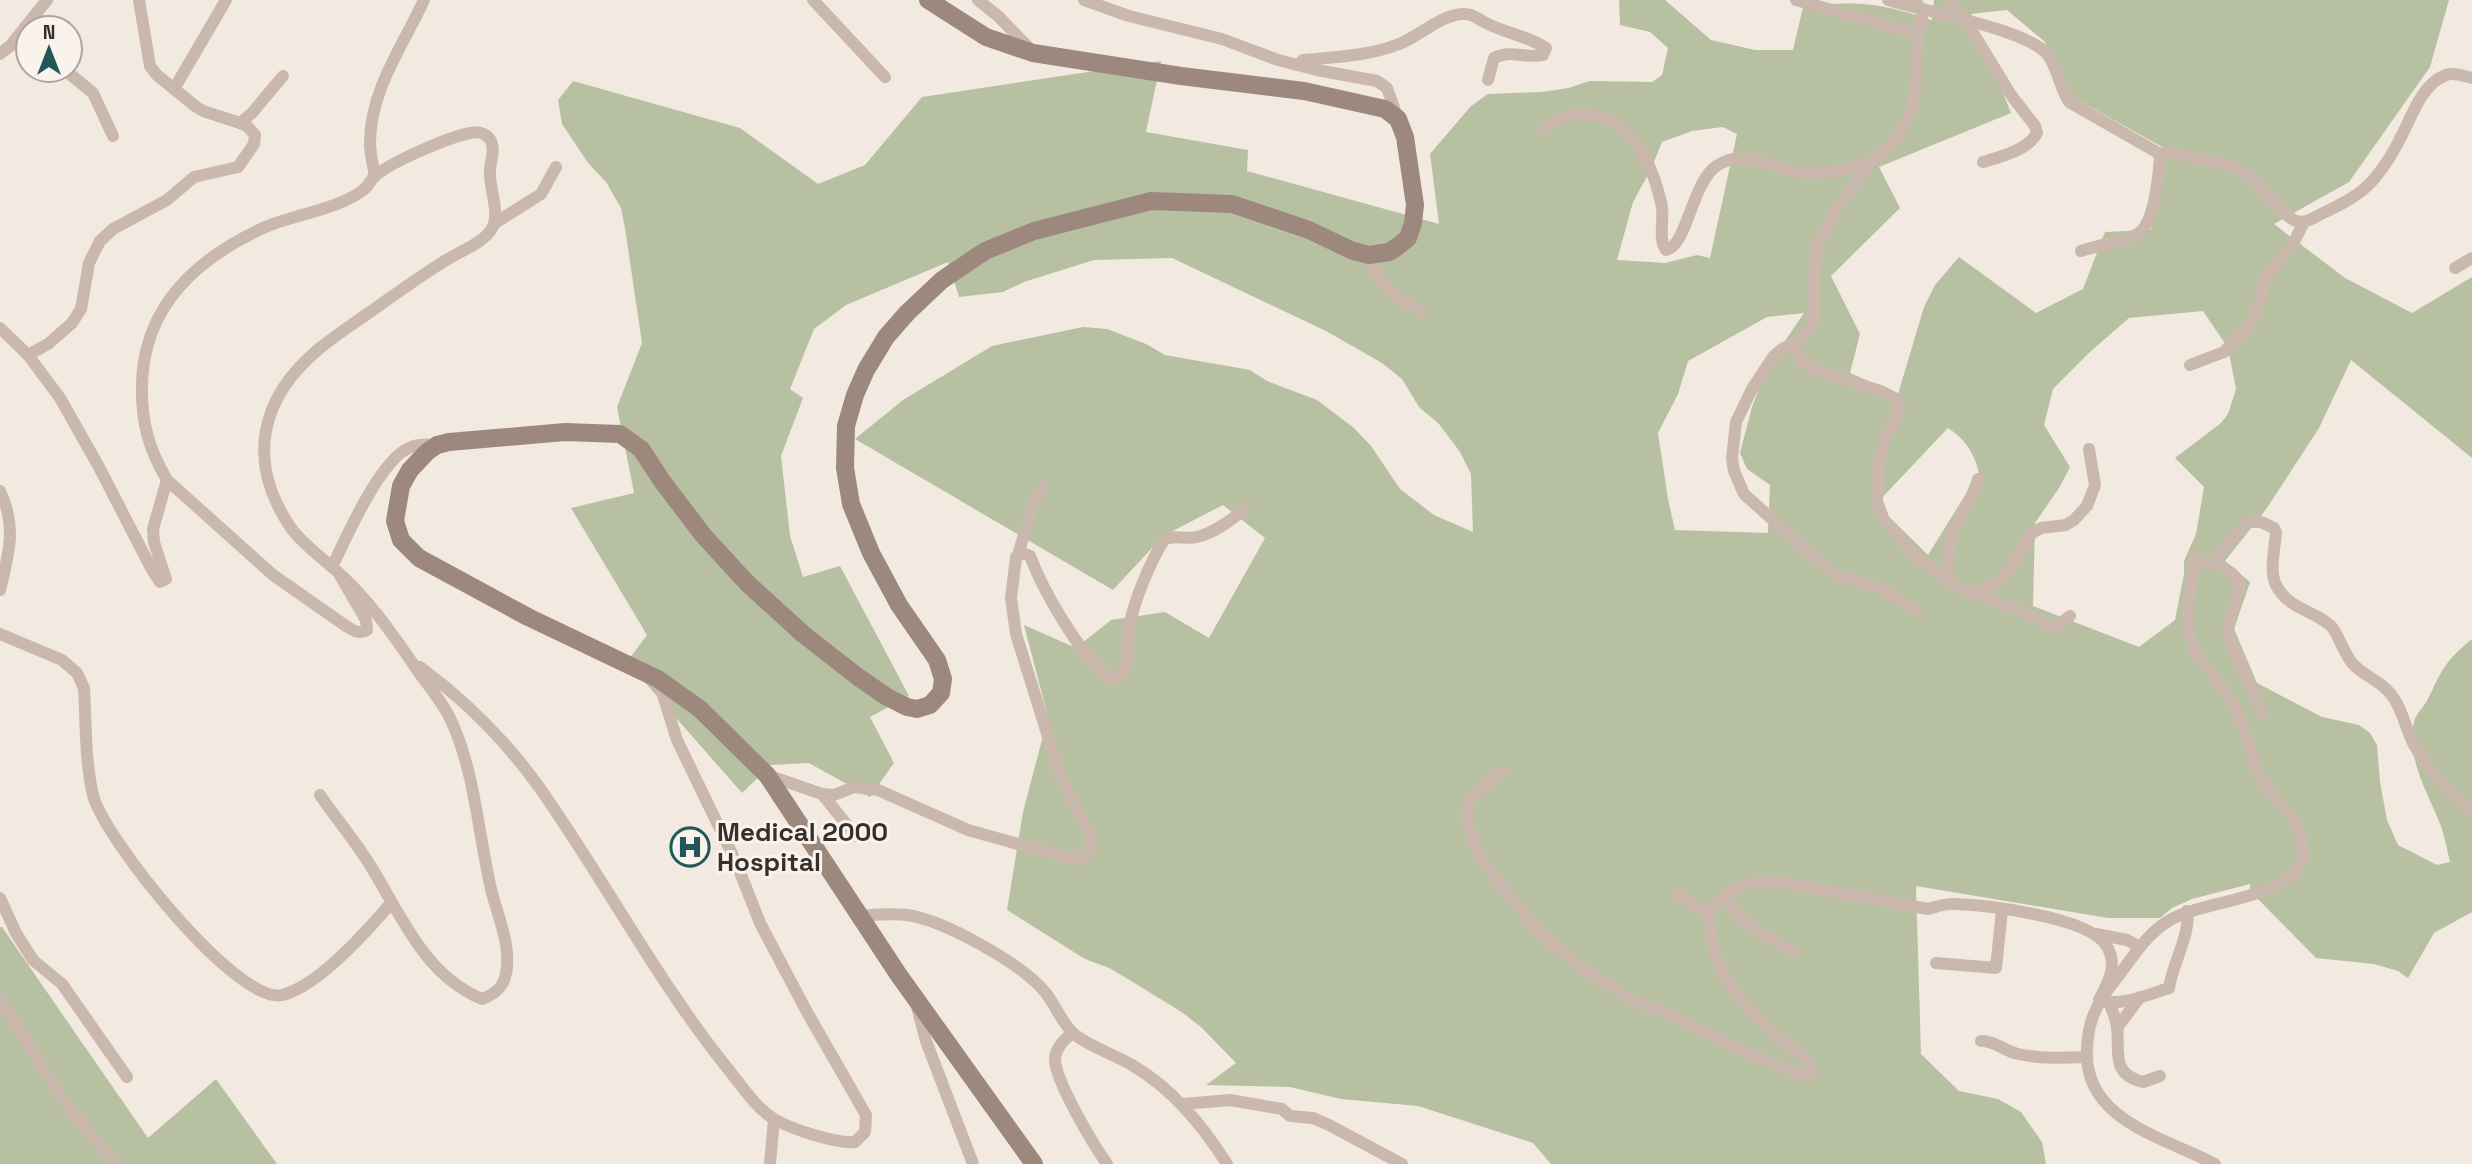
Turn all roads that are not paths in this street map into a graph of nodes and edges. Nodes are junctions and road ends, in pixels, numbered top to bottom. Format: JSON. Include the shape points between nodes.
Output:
{"nodes":[{"id":1,"x":139,"y":0,"type":"edge"},
{"id":2,"x":226,"y":0,"type":"edge"},
{"id":3,"x":424,"y":0,"type":"edge"},
{"id":4,"x":813,"y":0,"type":"edge"},
{"id":5,"x":928,"y":0,"type":"edge"},
{"id":6,"x":978,"y":0,"type":"edge"},
{"id":7,"x":1084,"y":0,"type":"edge"},
{"id":8,"x":1796,"y":0,"type":"edge"},
{"id":9,"x":1888,"y":0,"type":"edge"},
{"id":10,"x":1914,"y":0,"type":"edge"},
{"id":11,"x":1952,"y":0,"type":"edge"},
{"id":12,"x":1923,"y":11,"type":"junction"},
{"id":13,"x":1966,"y":21,"type":"junction"},
{"id":14,"x":1918,"y":34,"type":"junction"},
{"id":15,"x":1033,"y":52,"type":"junction"},
{"id":16,"x":1298,"y":65,"type":"junction"},
{"id":17,"x":283,"y":76,"type":"dead end"},
{"id":18,"x":885,"y":77,"type":"dead end"},
{"id":19,"x":2472,"y":78,"type":"edge"},
{"id":20,"x":1488,"y":80,"type":"dead end"},
{"id":21,"x":82,"y":84,"type":"edge"},
{"id":22,"x":174,"y":89,"type":"junction"},
{"id":23,"x":1398,"y":119,"type":"junction"},
{"id":24,"x":240,"y":122,"type":"junction"},
{"id":25,"x":1544,"y":129,"type":"dead end"},
{"id":26,"x":113,"y":136,"type":"dead end"},
{"id":27,"x":2160,"y":155,"type":"junction"},
{"id":28,"x":1871,"y":162,"type":"junction"},
{"id":29,"x":1983,"y":162,"type":"dead end"},
{"id":30,"x":556,"y":167,"type":"dead end"},
{"id":31,"x":375,"y":176,"type":"junction"},
{"id":32,"x":2304,"y":222,"type":"junction"},
{"id":33,"x":495,"y":223,"type":"junction"},
{"id":34,"x":2081,"y":251,"type":"dead end"},
{"id":35,"x":1368,"y":256,"type":"junction"},
{"id":36,"x":2472,"y":258,"type":"edge"},
{"id":37,"x":2455,"y":268,"type":"dead end"},
{"id":38,"x":1423,"y":312,"type":"dead end"},
{"id":39,"x":0,"y":328,"type":"edge"},
{"id":40,"x":1794,"y":343,"type":"junction"},
{"id":41,"x":28,"y":355,"type":"junction"},
{"id":42,"x":2190,"y":365,"type":"dead end"},
{"id":43,"x":438,"y":445,"type":"junction"},
{"id":44,"x":2089,"y":449,"type":"dead end"},
{"id":45,"x":1978,"y":479,"type":"dead end"},
{"id":46,"x":167,"y":480,"type":"junction"},
{"id":47,"x":1043,"y":487,"type":"dead end"},
{"id":48,"x":0,"y":491,"type":"edge"},
{"id":49,"x":1245,"y":509,"type":"dead end"},
{"id":50,"x":1018,"y":555,"type":"junction"},
{"id":51,"x":2212,"y":562,"type":"junction"},
{"id":52,"x":335,"y":570,"type":"junction"},
{"id":53,"x":1945,"y":579,"type":"junction"},
{"id":54,"x":0,"y":590,"type":"edge"},
{"id":55,"x":1975,"y":594,"type":"junction"},
{"id":56,"x":1917,"y":611,"type":"dead end"},
{"id":57,"x":2070,"y":616,"type":"dead end"},
{"id":58,"x":0,"y":634,"type":"edge"},
{"id":59,"x":411,"y":661,"type":"junction"},
{"id":60,"x":658,"y":679,"type":"junction"},
{"id":61,"x":2263,"y":715,"type":"dead end"},
{"id":62,"x":1503,"y":771,"type":"dead end"},
{"id":63,"x":767,"y":775,"type":"junction"},
{"id":64,"x":822,"y":794,"type":"junction"},
{"id":65,"x":320,"y":795,"type":"dead end"},
{"id":66,"x":2472,"y":814,"type":"edge"},
{"id":67,"x":856,"y":836,"type":"dead end"},
{"id":68,"x":1678,"y":891,"type":"dead end"},
{"id":69,"x":1726,"y":897,"type":"junction"},
{"id":70,"x":0,"y":898,"type":"edge"},
{"id":71,"x":391,"y":903,"type":"junction"},
{"id":72,"x":2002,"y":910,"type":"junction"},
{"id":73,"x":2187,"y":911,"type":"junction"},
{"id":74,"x":1710,"y":914,"type":"junction"},
{"id":75,"x":859,"y":916,"type":"junction"},
{"id":76,"x":2095,"y":934,"type":"junction"},
{"id":77,"x":2140,"y":947,"type":"junction"},
{"id":78,"x":1795,"y":952,"type":"dead end"},
{"id":79,"x":1936,"y":963,"type":"dead end"},
{"id":80,"x":913,"y":993,"type":"junction"},
{"id":81,"x":2140,"y":996,"type":"junction"},
{"id":82,"x":0,"y":999,"type":"edge"},
{"id":83,"x":2105,"y":1002,"type":"junction"},
{"id":84,"x":2117,"y":1028,"type":"junction"},
{"id":85,"x":1072,"y":1033,"type":"junction"},
{"id":86,"x":1981,"y":1041,"type":"dead end"},
{"id":87,"x":2086,"y":1056,"type":"junction"},
{"id":88,"x":2160,"y":1076,"type":"dead end"},
{"id":89,"x":127,"y":1077,"type":"dead end"},
{"id":90,"x":1183,"y":1104,"type":"junction"},
{"id":91,"x":774,"y":1119,"type":"junction"},
{"id":92,"x":115,"y":1164,"type":"edge"},
{"id":93,"x":770,"y":1164,"type":"edge"},
{"id":94,"x":974,"y":1164,"type":"edge"},
{"id":95,"x":1034,"y":1164,"type":"edge"},
{"id":96,"x":1107,"y":1164,"type":"edge"},
{"id":97,"x":1227,"y":1164,"type":"edge"},
{"id":98,"x":1402,"y":1164,"type":"edge"},
{"id":99,"x":2216,"y":1164,"type":"edge"}],
"edges":[{"from":1,"to":22,"type":"street","via":[[150,66]]},
{"from":2,"to":22,"type":"street"},
{"from":3,"to":31,"type":"street","via":[[379,91],[370,144]]},
{"from":4,"to":18,"type":"street"},
{"from":5,"to":15,"type":"street","via":[[986,37]]},
{"from":6,"to":15,"type":"street"},
{"from":7,"to":16,"type":"street"},
{"from":8,"to":14,"type":"street"},
{"from":9,"to":12,"type":"street"},
{"from":10,"to":12,"type":"street"},
{"from":11,"to":13,"type":"street"},
{"from":12,"to":13,"type":"street"},
{"from":12,"to":14,"type":"street"},
{"from":13,"to":27,"type":"street","via":[[2025,39],[2045,52],[2069,102]]},
{"from":13,"to":29,"type":"street","via":[[2037,133],[2034,140]]},
{"from":14,"to":28,"type":"street","via":[[1914,106],[1896,139]]},
{"from":15,"to":23,"type":"street","via":[[1304,91],[1373,104]]},
{"from":16,"to":20,"type":"street","via":[[1303,60],[1400,44],[1458,14],[1471,14],[1546,48],[1534,58],[1501,54],[1494,58]]},
{"from":16,"to":23,"type":"street","via":[[1377,81],[1387,88]]},
{"from":17,"to":24,"type":"street"},
{"from":19,"to":32,"type":"street","via":[[2446,75],[2436,82],[2421,96],[2371,183]]},
{"from":21,"to":26,"type":"street","via":[[93,93]]},
{"from":22,"to":24,"type":"street","via":[[203,111]]},
{"from":23,"to":35,"type":"street","via":[[1410,160],[1413,223],[1408,238],[1397,247]]},
{"from":24,"to":41,"type":"street","via":[[255,135],[238,167],[194,177],[167,200],[100,241],[89,263],[81,309],[48,344]]},
{"from":25,"to":28,"type":"street","via":[[1564,116],[1600,116],[1617,124],[1649,162],[1662,210],[1665,250],[1681,236],[1698,190],[1717,165],[1729,160],[1759,160],[1790,172],[1815,174]]},
{"from":27,"to":32,"type":"street","via":[[2180,154],[2242,170],[2284,214]]},
{"from":27,"to":34,"type":"street","via":[[2148,221],[2138,233]]},
{"from":28,"to":40,"type":"street","via":[[1845,195],[1817,248],[1814,320]]},
{"from":30,"to":33,"type":"street","via":[[541,194]]},
{"from":31,"to":33,"type":"street","via":[[455,138],[472,132],[484,134],[492,145]]},
{"from":31,"to":46,"type":"street","via":[[363,191],[264,227],[227,248],[193,272],[156,318],[146,346],[141,408],[145,433]]},
{"from":32,"to":42,"type":"street","via":[[2292,246],[2266,277],[2249,326],[2224,352]]},
{"from":33,"to":52,"type":"street","via":[[483,238],[319,349],[296,371],[270,412],[263,446],[264,470],[273,497],[292,530]]},
{"from":35,"to":38,"type":"street","via":[[1384,286]]},
{"from":35,"to":43,"type":"street","via":[[1232,204],[1151,201],[1093,214],[985,251],[942,280],[907,313],[886,337],[855,395],[846,426],[845,468],[851,504],[872,553],[899,605],[937,660],[943,680],[941,693],[930,705],[917,709],[858,677],[747,583],[704,535],[641,449],[620,434],[565,432]]},
{"from":36,"to":37,"type":"street"},
{"from":39,"to":41,"type":"street"},
{"from":40,"to":53,"type":"street","via":[[1802,362],[1810,368],[1898,400],[1899,412],[1879,458],[1877,502],[1892,531]]},
{"from":40,"to":56,"type":"street","via":[[1773,357],[1736,422],[1732,458],[1744,494],[1832,573],[1880,588]]},
{"from":41,"to":46,"type":"street","via":[[60,398],[160,582],[166,579],[153,529]]},
{"from":43,"to":52,"type":"street","via":[[408,448],[393,459],[377,480]]},
{"from":43,"to":60,"type":"street","via":[[415,464],[401,486],[395,521],[401,540],[419,558],[470,587]]},
{"from":44,"to":55,"type":"street","via":[[2095,485],[2087,506],[2066,525],[2032,533],[2008,572]]},
{"from":45,"to":53,"type":"street","via":[[1951,538]]},
{"from":46,"to":52,"type":"street","via":[[274,575],[346,626],[363,632],[366,620]]},
{"from":47,"to":50,"type":"street"},
{"from":48,"to":54,"type":"street","via":[[8,508],[12,539]]},
{"from":49,"to":50,"type":"street","via":[[1197,537],[1164,540],[1133,613],[1126,667],[1117,678],[1109,678],[1089,658],[1030,556]]},
{"from":50,"to":64,"type":"street","via":[[1011,598],[1016,634],[1060,775],[1090,836],[1087,856],[1068,858],[968,830],[878,790],[854,788]]},
{"from":51,"to":61,"type":"street","via":[[2228,570],[2240,584],[2228,635]]},
{"from":51,"to":66,"type":"street","via":[[2246,522],[2274,528],[2273,574],[2278,588],[2295,605],[2330,625],[2352,663],[2389,692],[2426,764]]},
{"from":51,"to":73,"type":"street","via":[[2195,559],[2189,610],[2192,642],[2242,724],[2259,774],[2301,831],[2303,854],[2295,875],[2284,884]]},
{"from":52,"to":59,"type":"street","via":[[363,598]]},
{"from":53,"to":55,"type":"street"},
{"from":55,"to":57,"type":"street","via":[[2047,625],[2056,627]]},
{"from":58,"to":71,"type":"street","via":[[62,660],[77,673],[84,688],[93,797],[113,835],[176,916],[250,985],[266,995],[280,995],[308,982]]},
{"from":59,"to":71,"type":"street","via":[[449,716],[464,757],[506,948],[507,972],[501,987],[482,999],[450,981],[415,942]]},
{"from":59,"to":91,"type":"street","via":[[474,711],[537,784],[705,1042]]},
{"from":60,"to":63,"type":"street","via":[[700,709]]},
{"from":60,"to":91,"type":"street","via":[[677,740],[760,923],[861,1103],[867,1124],[861,1137],[846,1143]]},
{"from":62,"to":74,"type":"street","via":[[1479,790],[1469,803],[1466,818],[1477,851],[1540,933],[1586,971],[1632,1000],[1809,1077],[1813,1074],[1808,1061],[1735,993],[1710,933]]},
{"from":63,"to":64,"type":"street"},
{"from":63,"to":75,"type":"street"},
{"from":64,"to":67,"type":"street"},
{"from":65,"to":71,"type":"street"},
{"from":68,"to":74,"type":"street"},
{"from":69,"to":72,"type":"street","via":[[1759,880],[1928,909],[1951,904]]},
{"from":69,"to":74,"type":"street"},
{"from":69,"to":78,"type":"street","via":[[1748,927]]},
{"from":70,"to":89,"type":"street","via":[[33,960],[62,984]]},
{"from":72,"to":76,"type":"street","via":[[2054,918]]},
{"from":72,"to":79,"type":"street","via":[[1996,968]]},
{"from":73,"to":77,"type":"street","via":[[2152,933]]},
{"from":73,"to":81,"type":"street","via":[[2190,925],[2169,988]]},
{"from":75,"to":80,"type":"street"},
{"from":75,"to":85,"type":"street","via":[[908,915],[992,951],[1035,981]]},
{"from":76,"to":77,"type":"street"},
{"from":76,"to":83,"type":"street","via":[[2112,960]]},
{"from":77,"to":83,"type":"street"},
{"from":80,"to":94,"type":"street","via":[[926,1041]]},
{"from":80,"to":95,"type":"street"},
{"from":81,"to":83,"type":"street"},
{"from":81,"to":84,"type":"street"},
{"from":82,"to":92,"type":"street","via":[[64,1101]]},
{"from":83,"to":84,"type":"street"},
{"from":83,"to":87,"type":"street","via":[[2087,1033]]},
{"from":84,"to":88,"type":"street","via":[[2124,1074],[2143,1082]]},
{"from":85,"to":90,"type":"street","via":[[1136,1067]]},
{"from":85,"to":96,"type":"street","via":[[1057,1051],[1058,1073]]},
{"from":86,"to":87,"type":"street","via":[[2030,1056]]},
{"from":87,"to":99,"type":"street","via":[[2094,1084],[2110,1109],[2148,1134]]},
{"from":90,"to":97,"type":"street"},
{"from":90,"to":98,"type":"street","via":[[1230,1100],[1282,1109],[1290,1116],[1329,1125]]},
{"from":91,"to":93,"type":"street"}]}
